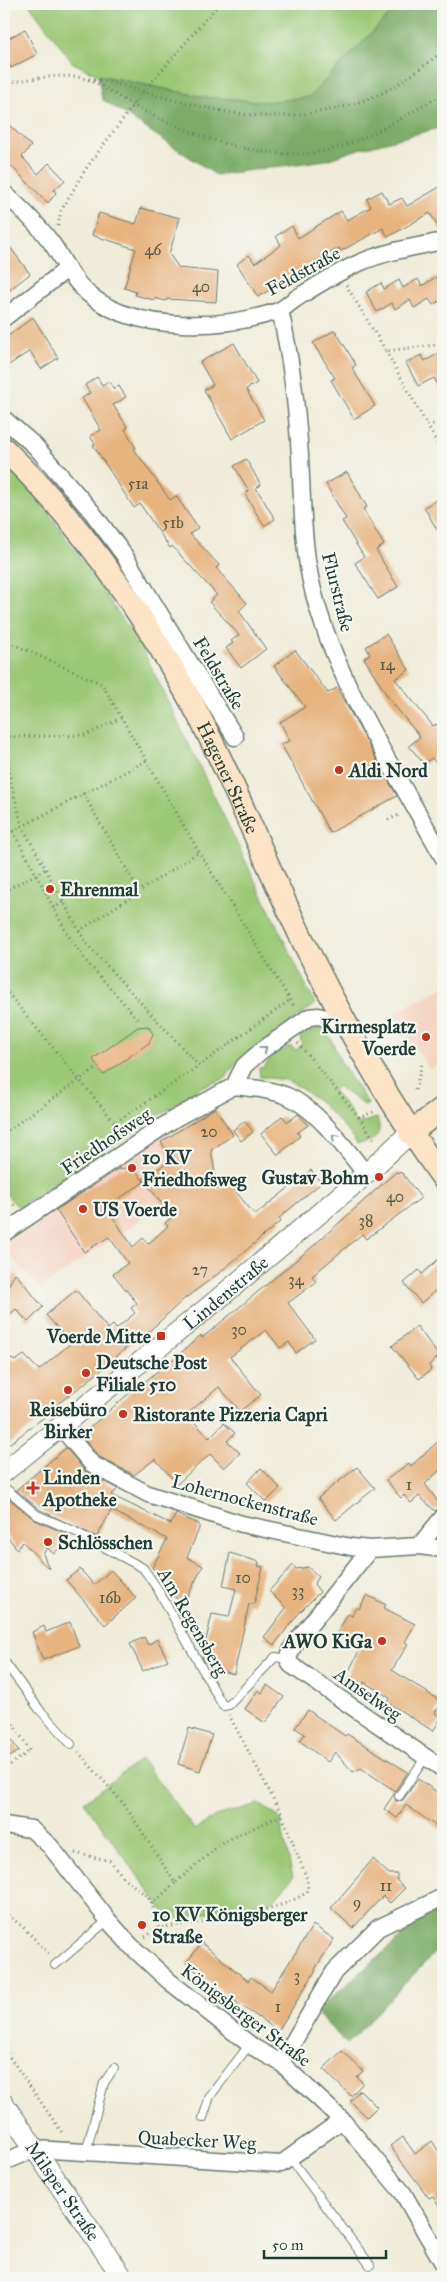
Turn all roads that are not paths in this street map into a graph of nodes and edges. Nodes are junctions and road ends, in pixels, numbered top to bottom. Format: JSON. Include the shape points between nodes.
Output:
{"nodes":[{"id":1,"x":4,"y":193,"type":"edge"},
{"id":2,"x":443,"y":241,"type":"edge"},
{"id":3,"x":66,"y":269,"type":"junction"},
{"id":4,"x":280,"y":310,"type":"junction"},
{"id":5,"x":4,"y":318,"type":"edge"},
{"id":6,"x":4,"y":419,"type":"edge"},
{"id":7,"x":4,"y":449,"type":"edge"},
{"id":8,"x":234,"y":737,"type":"dead end"},
{"id":9,"x":443,"y":857,"type":"edge"},
{"id":10,"x":346,"y":1023,"type":"junction"},
{"id":11,"x":234,"y":1086,"type":"junction"},
{"id":12,"x":443,"y":1108,"type":"edge"},
{"id":13,"x":410,"y":1133,"type":"junction"},
{"id":14,"x":366,"y":1174,"type":"junction"},
{"id":15,"x":443,"y":1178,"type":"edge"},
{"id":16,"x":4,"y":1233,"type":"edge"},
{"id":17,"x":61,"y":1427,"type":"junction"},
{"id":18,"x":4,"y":1472,"type":"edge"},
{"id":19,"x":4,"y":1487,"type":"edge"},
{"id":20,"x":443,"y":1517,"type":"edge"},
{"id":21,"x":419,"y":1546,"type":"junction"},
{"id":22,"x":370,"y":1549,"type":"junction"},
{"id":23,"x":443,"y":1549,"type":"edge"},
{"id":24,"x":288,"y":1659,"type":"junction"},
{"id":25,"x":4,"y":1661,"type":"edge"},
{"id":26,"x":71,"y":1744,"type":"road end"},
{"id":27,"x":425,"y":1758,"type":"junction"},
{"id":28,"x":443,"y":1770,"type":"edge"},
{"id":29,"x":399,"y":1796,"type":"dead end"},
{"id":30,"x":4,"y":1825,"type":"edge"},
{"id":31,"x":443,"y":1897,"type":"edge"},
{"id":32,"x":108,"y":1920,"type":"junction"},
{"id":33,"x":56,"y":1964,"type":"road end"},
{"id":34,"x":250,"y":2044,"type":"junction"},
{"id":35,"x":281,"y":2063,"type":"junction"},
{"id":36,"x":114,"y":2068,"type":"dead end"},
{"id":37,"x":4,"y":2104,"type":"edge"},
{"id":38,"x":203,"y":2118,"type":"dead end"},
{"id":39,"x":342,"y":2120,"type":"junction"},
{"id":40,"x":36,"y":2149,"type":"junction"},
{"id":41,"x":78,"y":2152,"type":"junction"},
{"id":42,"x":290,"y":2158,"type":"junction"},
{"id":43,"x":4,"y":2162,"type":"edge"},
{"id":44,"x":443,"y":2263,"type":"edge"},
{"id":45,"x":370,"y":2265,"type":"dead end"},
{"id":46,"x":123,"y":2278,"type":"edge"}],
"edges":[{"from":1,"to":3,"type":"street","name":"Feldstraße","via":[[36,223]]},
{"from":2,"to":4,"type":"street","name":"Feldstraße","via":[[388,252],[338,272]]},
{"from":3,"to":4,"type":"street","name":"Feldstraße","via":[[91,296],[118,312],[136,318],[211,324]]},
{"from":3,"to":5,"type":"street"},
{"from":4,"to":9,"type":"street","name":"Flurstraße","via":[[297,412],[308,567],[318,606],[328,638],[361,710]]},
{"from":6,"to":8,"type":"street","name":"Feldstraße","via":[[35,446],[119,548]]},
{"from":7,"to":10,"type":"main road","name":"Hagener Straße","via":[[34,477],[102,559],[147,625],[193,704],[309,952]]},
{"from":11,"to":10,"type":"street","one_way":true,"via":[[244,1066],[309,1017]]},
{"from":10,"to":13,"type":"main road","name":"Hagener Straße"},
{"from":14,"to":11,"type":"street","one_way":true,"via":[[343,1145],[294,1100],[262,1089]]},
{"from":11,"to":16,"type":"street","name":"Friedhofsweg","via":[[174,1118]]},
{"from":12,"to":13,"type":"main road","name":"Lindenstraße"},
{"from":13,"to":14,"type":"street","name":"Lindenstraße"},
{"from":13,"to":15,"type":"main road","name":"Hagener Straße"},
{"from":14,"to":17,"type":"street","name":"Lindenstraße"},
{"from":17,"to":18,"type":"street","name":"Lindenstraße"},
{"from":17,"to":22,"type":"street","name":"Lohernockenstraße","via":[[92,1464],[148,1494],[242,1524]]},
{"from":19,"to":24,"type":"lane","name":"Am Regensberg","via":[[38,1515],[142,1568],[157,1588],[223,1706],[229,1705],[275,1657]]},
{"from":20,"to":21,"type":"street"},
{"from":21,"to":22,"type":"street","name":"Lohernockenstraße"},
{"from":21,"to":23,"type":"street","name":"Lohernockenstraße"},
{"from":22,"to":24,"type":"street","via":[[293,1646]]},
{"from":24,"to":27,"type":"street","name":"Amselweg","via":[[291,1665]]},
{"from":25,"to":26,"type":"lane","via":[[39,1709]]},
{"from":27,"to":28,"type":"street","name":"Amselweg"},
{"from":27,"to":29,"type":"lane"},
{"from":30,"to":32,"type":"street","name":"Königsberger Straße","via":[[31,1829],[50,1846]]},
{"from":31,"to":35,"type":"street","via":[[378,1928],[334,1972]]},
{"from":32,"to":33,"type":"lane"},
{"from":32,"to":34,"type":"street","name":"Königsberger Straße","via":[[169,1981]]},
{"from":34,"to":35,"type":"street","name":"Königsberger Straße"},
{"from":34,"to":38,"type":"lane","via":[[210,2096]]},
{"from":35,"to":39,"type":"street","name":"Königsberger Straße"},
{"from":36,"to":41,"type":"lane","via":[[104,2083]]},
{"from":37,"to":40,"type":"street","name":"Milsper Straße"},
{"from":39,"to":42,"type":"street","name":"Quabecker Weg"},
{"from":39,"to":44,"type":"street","name":"Königsberger Straße","via":[[402,2193]]},
{"from":40,"to":41,"type":"street","name":"Quabecker Weg"},
{"from":40,"to":43,"type":"street"},
{"from":40,"to":46,"type":"street","name":"Milsper Straße"},
{"from":41,"to":42,"type":"street","name":"Quabecker Weg","via":[[282,2164]]},
{"from":42,"to":45,"type":"lane"}]}
